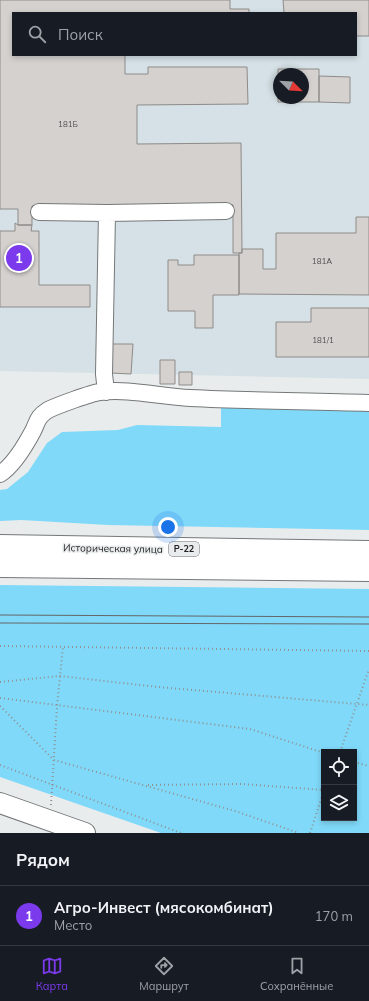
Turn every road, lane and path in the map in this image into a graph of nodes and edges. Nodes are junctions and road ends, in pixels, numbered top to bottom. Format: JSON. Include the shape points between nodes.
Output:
{"nodes":[{"id":1,"x":226,"y":211,"type":"dead end"},
{"id":2,"x":39,"y":212,"type":"dead end"},
{"id":3,"x":107,"y":213,"type":"junction"},
{"id":4,"x":106,"y":392,"type":"junction"},
{"id":5,"x":369,"y":403,"type":"edge"},
{"id":6,"x":0,"y":474,"type":"edge"},
{"id":7,"x":0,"y":546,"type":"edge"},
{"id":8,"x":369,"y":552,"type":"edge"},
{"id":9,"x":0,"y":566,"type":"edge"},
{"id":10,"x":369,"y":570,"type":"edge"},
{"id":11,"x":0,"y":646,"type":"edge"},
{"id":12,"x":63,"y":647,"type":"junction"},
{"id":13,"x":369,"y":651,"type":"edge"},
{"id":14,"x":369,"y":669,"type":"edge"},
{"id":15,"x":60,"y":676,"type":"junction"},
{"id":16,"x":0,"y":682,"type":"edge"},
{"id":17,"x":0,"y":698,"type":"edge"},
{"id":18,"x":357,"y":705,"type":"junction"},
{"id":19,"x":0,"y":706,"type":"edge"},
{"id":20,"x":57,"y":706,"type":"junction"},
{"id":21,"x":369,"y":706,"type":"edge"},
{"id":22,"x":341,"y":749,"type":"edge"},
{"id":23,"x":321,"y":752,"type":"edge"},
{"id":24,"x":54,"y":760,"type":"junction"},
{"id":25,"x":357,"y":763,"type":"edge"},
{"id":26,"x":0,"y":765,"type":"edge"},
{"id":27,"x":369,"y":766,"type":"edge"},
{"id":28,"x":53,"y":785,"type":"junction"},
{"id":29,"x":144,"y":786,"type":"junction"},
{"id":30,"x":321,"y":790,"type":"edge"},
{"id":31,"x":321,"y":799,"type":"edge"},
{"id":32,"x":0,"y":803,"type":"edge"},
{"id":33,"x":77,"y":832,"type":"edge"},
{"id":34,"x":181,"y":833,"type":"edge"},
{"id":35,"x":299,"y":833,"type":"edge"},
{"id":36,"x":310,"y":833,"type":"edge"}],
"edges":[{"from":1,"to":3,"type":"lane"},
{"from":2,"to":3,"type":"lane"},
{"from":3,"to":4,"type":"lane","via":[[104,374]]},
{"from":4,"to":5,"type":"lane","via":[[200,399]]},
{"from":4,"to":6,"type":"lane","via":[[98,392],[50,409],[39,416],[17,456]]},
{"from":7,"to":8,"type":"highway","name":"Историческая улица","number":"Р-22"},
{"from":9,"to":10,"type":"highway","name":"Историческая улица","number":"Р-22"},
{"from":11,"to":12,"type":"path"},
{"from":12,"to":13,"type":"path"},
{"from":12,"to":15,"type":"path"},
{"from":14,"to":18,"type":"path"},
{"from":15,"to":16,"type":"path"},
{"from":15,"to":18,"type":"path"},
{"from":15,"to":20,"type":"path"},
{"from":17,"to":20,"type":"path"},
{"from":18,"to":21,"type":"path"},
{"from":18,"to":22,"type":"path"},
{"from":19,"to":24,"type":"path"},
{"from":20,"to":23,"type":"path","via":[[250,729]]},
{"from":20,"to":24,"type":"path"},
{"from":24,"to":28,"type":"path"},
{"from":24,"to":29,"type":"path"},
{"from":25,"to":27,"type":"path"},
{"from":26,"to":28,"type":"path"},
{"from":28,"to":34,"type":"path"},
{"from":29,"to":30,"type":"path","via":[[242,784]]},
{"from":29,"to":35,"type":"path","via":[[235,811]]},
{"from":31,"to":36,"type":"path"},
{"from":32,"to":33,"type":"main road"}]}
